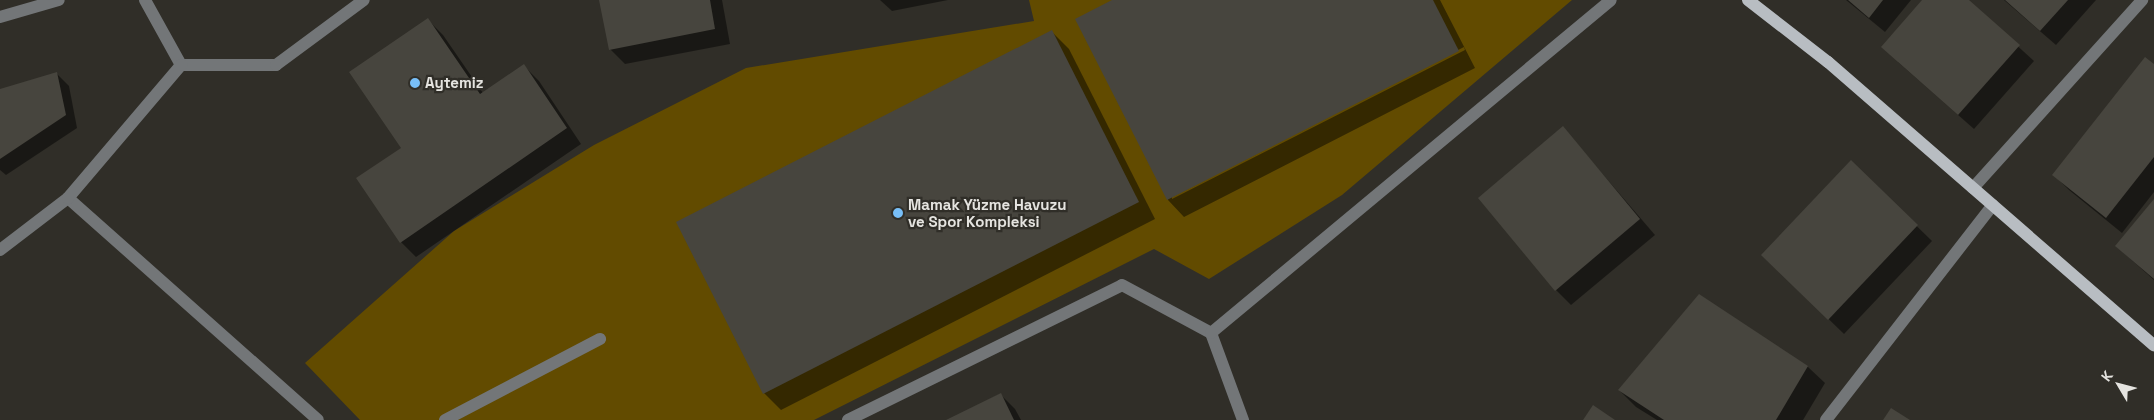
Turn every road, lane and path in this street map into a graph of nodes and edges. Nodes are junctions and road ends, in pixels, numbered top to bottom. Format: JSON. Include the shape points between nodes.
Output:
{"nodes":[{"id":1,"x":59,"y":0,"type":"edge"},
{"id":2,"x":145,"y":0,"type":"edge"},
{"id":3,"x":364,"y":0,"type":"edge"},
{"id":4,"x":1611,"y":0,"type":"edge"},
{"id":5,"x":1748,"y":0,"type":"edge"},
{"id":6,"x":2142,"y":0,"type":"edge"},
{"id":7,"x":0,"y":17,"type":"edge"},
{"id":8,"x":181,"y":66,"type":"junction"},
{"id":9,"x":1973,"y":188,"type":"junction"},
{"id":10,"x":68,"y":198,"type":"junction"},
{"id":11,"x":1993,"y":205,"type":"junction"},
{"id":12,"x":0,"y":250,"type":"edge"},
{"id":13,"x":1211,"y":333,"type":"junction"},
{"id":14,"x":600,"y":339,"type":"dead end"},
{"id":15,"x":2154,"y":344,"type":"edge"},
{"id":16,"x":318,"y":420,"type":"edge"},
{"id":17,"x":445,"y":420,"type":"edge"},
{"id":18,"x":848,"y":420,"type":"edge"},
{"id":19,"x":1244,"y":420,"type":"edge"},
{"id":20,"x":1826,"y":420,"type":"edge"}],
"edges":[{"from":1,"to":7,"type":"street"},
{"from":2,"to":8,"type":"street"},
{"from":3,"to":8,"type":"street","via":[[276,65]]},
{"from":4,"to":13,"type":"street"},
{"from":5,"to":9,"type":"main road","via":[[1828,62]]},
{"from":6,"to":9,"type":"street"},
{"from":8,"to":10,"type":"street"},
{"from":9,"to":11,"type":"main road"},
{"from":10,"to":12,"type":"street"},
{"from":10,"to":16,"type":"street"},
{"from":11,"to":15,"type":"main road"},
{"from":11,"to":20,"type":"street"},
{"from":13,"to":18,"type":"street","via":[[1122,284]]},
{"from":13,"to":19,"type":"street"},
{"from":14,"to":17,"type":"street"}]}
